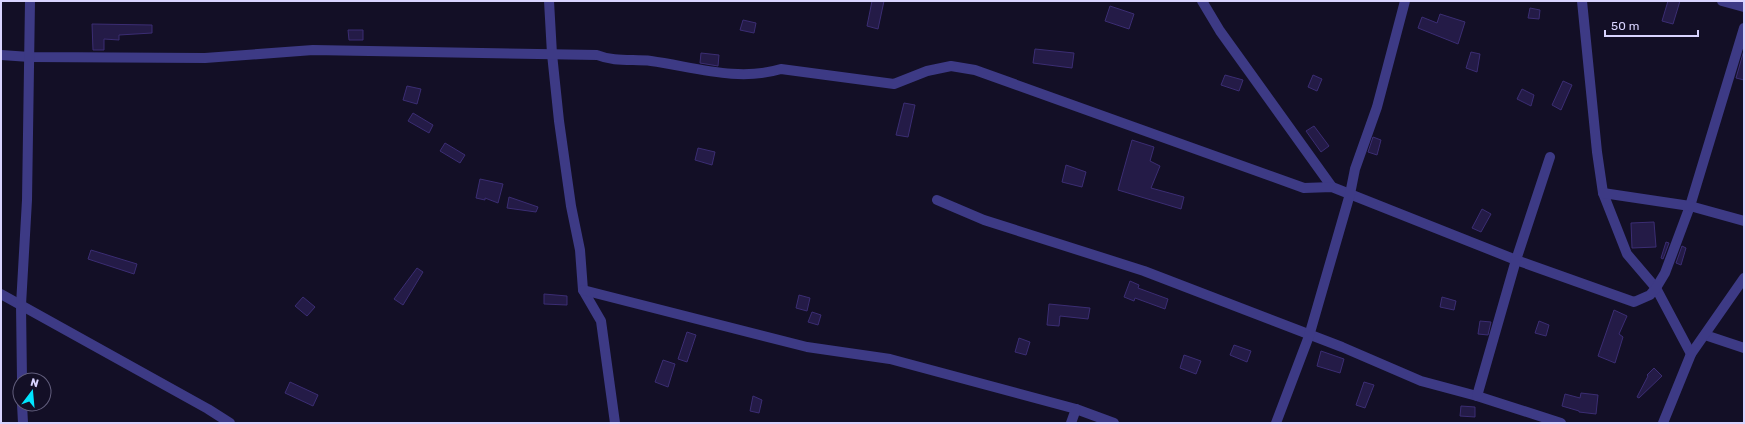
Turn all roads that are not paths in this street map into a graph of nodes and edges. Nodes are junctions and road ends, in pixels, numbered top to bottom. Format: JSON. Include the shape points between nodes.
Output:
{"nodes":[{"id":1,"x":30,"y":1,"type":"edge"},
{"id":2,"x":549,"y":1,"type":"edge"},
{"id":3,"x":1202,"y":1,"type":"edge"},
{"id":4,"x":1405,"y":1,"type":"edge"},
{"id":5,"x":1582,"y":1,"type":"edge"},
{"id":6,"x":1722,"y":1,"type":"edge"},
{"id":7,"x":1744,"y":7,"type":"edge"},
{"id":8,"x":1744,"y":28,"type":"edge"},
{"id":9,"x":552,"y":54,"type":"junction"},
{"id":10,"x":1,"y":55,"type":"edge"},
{"id":11,"x":30,"y":57,"type":"junction"},
{"id":12,"x":1550,"y":157,"type":"dead end"},
{"id":13,"x":1332,"y":187,"type":"junction"},
{"id":14,"x":1603,"y":193,"type":"junction"},
{"id":15,"x":1350,"y":194,"type":"junction"},
{"id":16,"x":938,"y":200,"type":"dead end"},
{"id":17,"x":1690,"y":206,"type":"junction"},
{"id":18,"x":1744,"y":221,"type":"edge"},
{"id":19,"x":1516,"y":260,"type":"junction"},
{"id":20,"x":1744,"y":278,"type":"edge"},
{"id":21,"x":1656,"y":288,"type":"junction"},
{"id":22,"x":583,"y":290,"type":"junction"},
{"id":23,"x":1,"y":294,"type":"edge"},
{"id":24,"x":21,"y":305,"type":"junction"},
{"id":25,"x":1705,"y":335,"type":"junction"},
{"id":26,"x":1309,"y":336,"type":"junction"},
{"id":27,"x":1744,"y":348,"type":"edge"},
{"id":28,"x":1691,"y":354,"type":"junction"},
{"id":29,"x":22,"y":372,"type":"edge"},
{"id":30,"x":1477,"y":396,"type":"junction"},
{"id":31,"x":1076,"y":409,"type":"junction"},
{"id":32,"x":22,"y":412,"type":"edge"},
{"id":33,"x":23,"y":423,"type":"edge"},
{"id":34,"x":230,"y":423,"type":"edge"},
{"id":35,"x":615,"y":423,"type":"edge"},
{"id":36,"x":1071,"y":423,"type":"edge"},
{"id":37,"x":1114,"y":423,"type":"edge"},
{"id":38,"x":1276,"y":423,"type":"edge"},
{"id":39,"x":1560,"y":423,"type":"edge"},
{"id":40,"x":1663,"y":423,"type":"edge"}],
"edges":[{"from":1,"to":11,"type":"street"},
{"from":2,"to":9,"type":"street"},
{"from":3,"to":13,"type":"street","via":[[1220,31]]},
{"from":4,"to":15,"type":"street","via":[[1377,106],[1355,169]]},
{"from":5,"to":14,"type":"street"},
{"from":6,"to":7,"type":"street"},
{"from":8,"to":17,"type":"street"},
{"from":9,"to":11,"type":"street","via":[[313,50],[205,58]]},
{"from":9,"to":13,"type":"street","via":[[597,55],[650,61],[727,74],[767,73],[781,69],[894,84],[927,71],[950,66],[975,70],[1304,188]]},
{"from":9,"to":22,"type":"street","via":[[568,183],[580,250]]},
{"from":10,"to":11,"type":"street"},
{"from":11,"to":24,"type":"street","via":[[27,200]]},
{"from":12,"to":19,"type":"street"},
{"from":13,"to":15,"type":"street"},
{"from":14,"to":17,"type":"street"},
{"from":14,"to":21,"type":"street","via":[[1627,254]]},
{"from":15,"to":19,"type":"street"},
{"from":15,"to":26,"type":"street"},
{"from":16,"to":26,"type":"street","via":[[984,220],[1144,271]]},
{"from":17,"to":18,"type":"street"},
{"from":17,"to":21,"type":"street","via":[[1665,272]]},
{"from":19,"to":21,"type":"street","via":[[1634,302],[1650,295]]},
{"from":19,"to":30,"type":"street"},
{"from":20,"to":25,"type":"street"},
{"from":21,"to":28,"type":"street"},
{"from":22,"to":31,"type":"street","via":[[807,347],[890,358]]},
{"from":22,"to":35,"type":"street","via":[[601,320]]},
{"from":23,"to":24,"type":"street"},
{"from":24,"to":29,"type":"street"},
{"from":24,"to":34,"type":"street"},
{"from":25,"to":27,"type":"street"},
{"from":25,"to":28,"type":"street"},
{"from":26,"to":30,"type":"street","via":[[1342,347],[1421,381]]},
{"from":26,"to":38,"type":"street"},
{"from":28,"to":40,"type":"street"},
{"from":30,"to":39,"type":"street"},
{"from":31,"to":36,"type":"street"},
{"from":31,"to":37,"type":"street"},
{"from":32,"to":33,"type":"street"}]}
